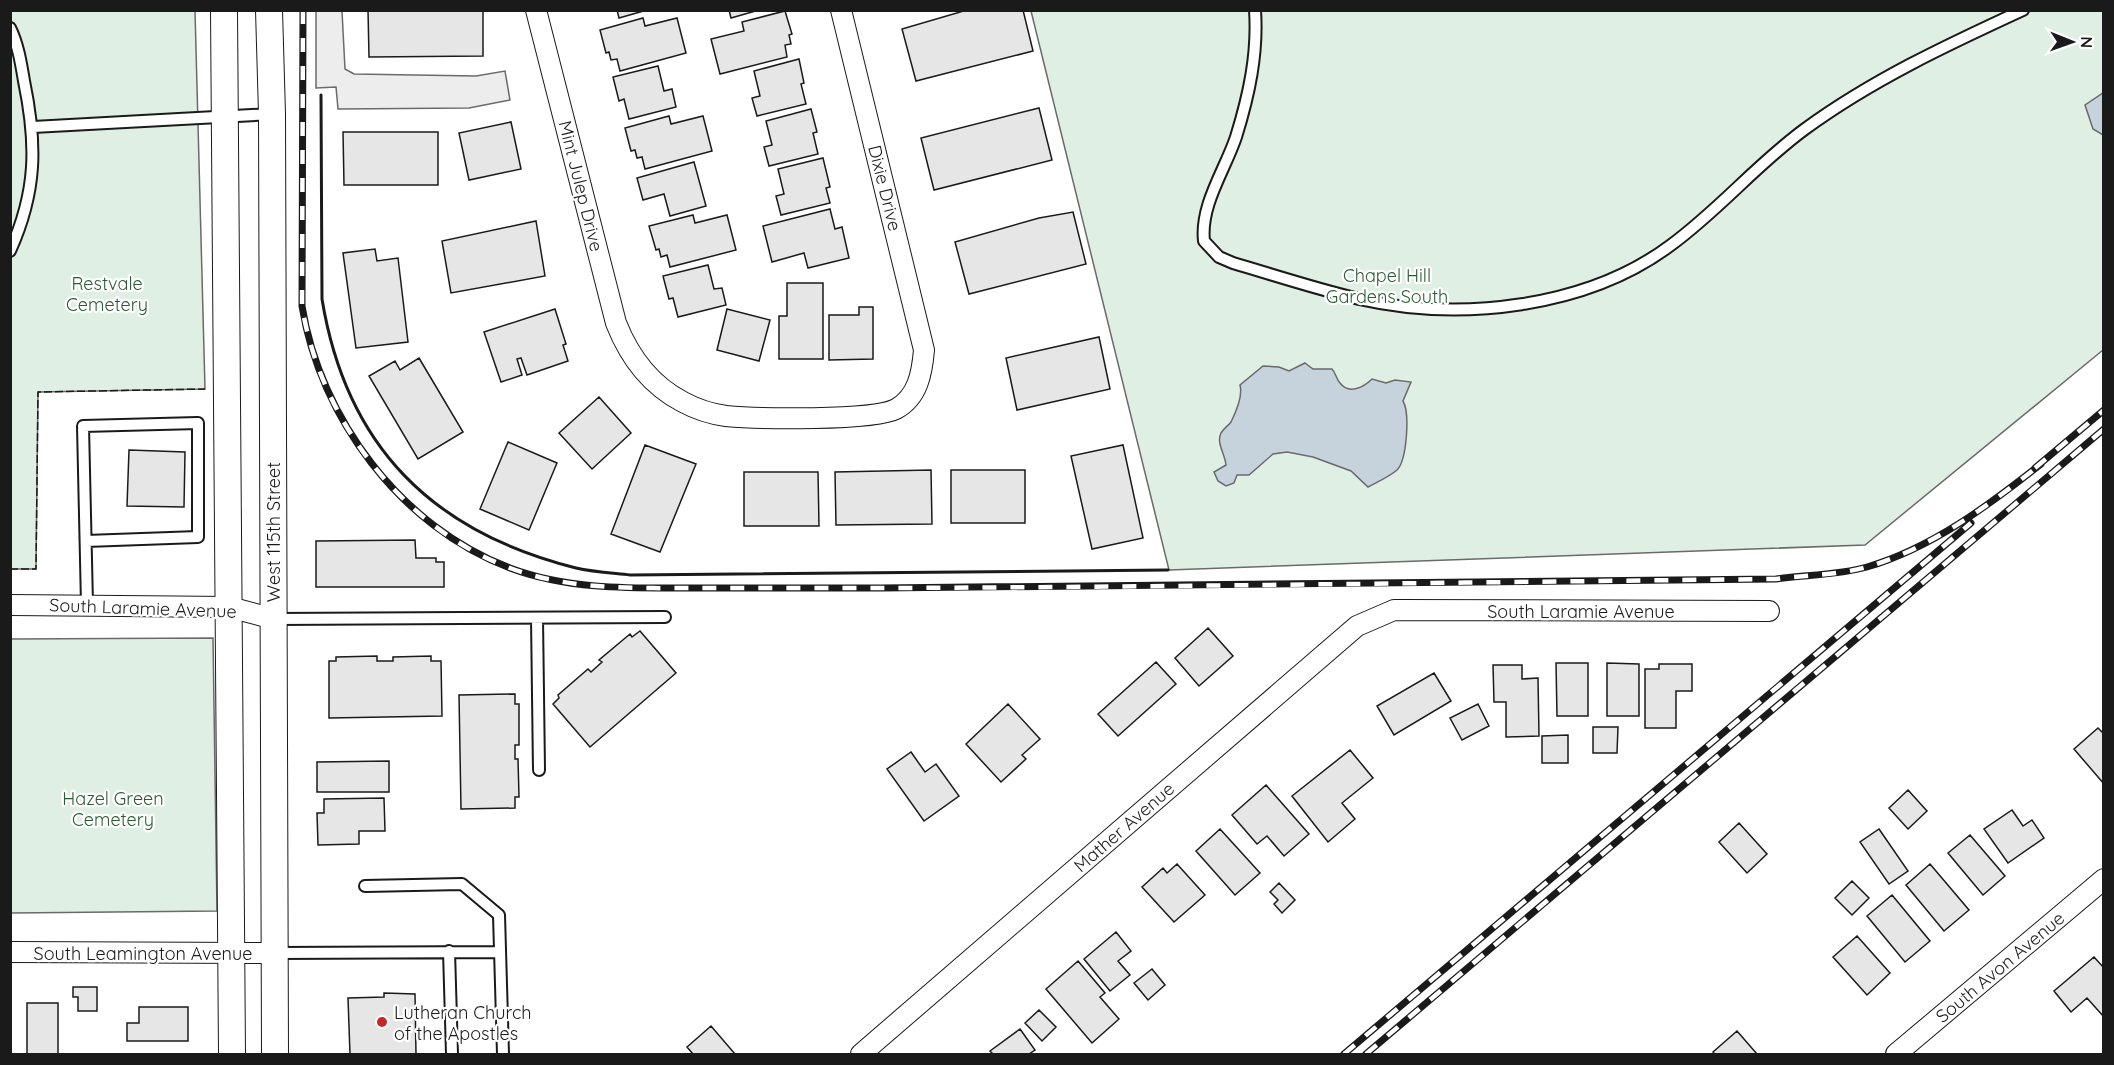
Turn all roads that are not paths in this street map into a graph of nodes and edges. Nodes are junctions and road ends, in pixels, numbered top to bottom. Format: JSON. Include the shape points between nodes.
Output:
{"nodes":[{"id":1,"x":224,"y":10,"type":"edge"},
{"id":2,"x":269,"y":10,"type":"edge"},
{"id":3,"x":536,"y":10,"type":"edge"},
{"id":4,"x":841,"y":10,"type":"edge"},
{"id":5,"x":1255,"y":10,"type":"edge"},
{"id":6,"x":2023,"y":10,"type":"edge"},
{"id":7,"x":10,"y":28,"type":"edge"},
{"id":8,"x":272,"y":114,"type":"junction"},
{"id":9,"x":225,"y":118,"type":"junction"},
{"id":10,"x":33,"y":127,"type":"junction"},
{"id":11,"x":10,"y":251,"type":"edge"},
{"id":12,"x":923,"y":366,"type":"joint"},
{"id":13,"x":86,"y":541,"type":"junction"},
{"id":14,"x":87,"y":604,"type":"junction"},
{"id":15,"x":10,"y":605,"type":"edge"},
{"id":16,"x":229,"y":607,"type":"junction"},
{"id":17,"x":1394,"y":610,"type":"joint"},
{"id":18,"x":1769,"y":611,"type":"dead end"},
{"id":19,"x":665,"y":617,"type":"dead end"},
{"id":20,"x":537,"y":618,"type":"junction"},
{"id":21,"x":274,"y":619,"type":"junction"},
{"id":22,"x":539,"y":770,"type":"dead end"},
{"id":23,"x":2103,"y":879,"type":"edge"},
{"id":24,"x":365,"y":886,"type":"dead end"},
{"id":25,"x":449,"y":951,"type":"junction"},
{"id":26,"x":10,"y":952,"type":"edge"},
{"id":27,"x":500,"y":952,"type":"junction"},
{"id":28,"x":232,"y":953,"type":"junction"},
{"id":29,"x":275,"y":953,"type":"junction"},
{"id":30,"x":232,"y":1054,"type":"edge"},
{"id":31,"x":275,"y":1054,"type":"edge"},
{"id":32,"x":452,"y":1054,"type":"edge"},
{"id":33,"x":503,"y":1054,"type":"edge"},
{"id":34,"x":861,"y":1054,"type":"edge"},
{"id":35,"x":1896,"y":1054,"type":"edge"}],
"edges":[{"from":1,"to":9,"type":"street"},
{"from":2,"to":8,"type":"street","name":"West 115th Street"},
{"from":3,"to":12,"type":"street","name":"Mint Julep Drive","via":[[616,323],[634,359],[648,376],[681,401],[726,416],[878,414],[896,409],[909,398]]},
{"from":4,"to":12,"type":"street","name":"Dixie Drive","via":[[922,336]]},
{"from":5,"to":6,"type":"lane","via":[[1257,37],[1252,73],[1236,136],[1204,218],[1204,241],[1219,257],[1233,263],[1359,299],[1468,309],[1563,296],[1646,261],[1694,226],[1778,149],[1807,128],[1879,81]]},
{"from":7,"to":10,"type":"lane"},
{"from":8,"to":9,"type":"lane"},
{"from":8,"to":21,"type":"street","name":"West 115th Street"},
{"from":9,"to":10,"type":"lane"},
{"from":9,"to":16,"type":"street"},
{"from":10,"to":11,"type":"lane","via":[[33,178],[27,210]]},
{"from":13,"to":13,"type":"lane","via":[[83,426],[198,423],[198,537]]},
{"from":13,"to":14,"type":"lane"},
{"from":14,"to":15,"type":"street","name":"South Laramie Avenue"},
{"from":14,"to":16,"type":"street","name":"South Laramie Avenue"},
{"from":16,"to":21,"type":"street","name":"South Laramie Avenue"},
{"from":16,"to":28,"type":"street"},
{"from":17,"to":18,"type":"street","name":"South Laramie Avenue"},
{"from":17,"to":34,"type":"street","name":"Mather Avenue","via":[[1357,626]]},
{"from":19,"to":20,"type":"lane"},
{"from":20,"to":21,"type":"lane"},
{"from":20,"to":22,"type":"lane"},
{"from":21,"to":29,"type":"street","name":"West 115th Street"},
{"from":23,"to":35,"type":"street","name":"South Avon Avenue"},
{"from":24,"to":27,"type":"lane","via":[[462,884],[499,915]]},
{"from":25,"to":27,"type":"lane"},
{"from":25,"to":29,"type":"lane"},
{"from":25,"to":32,"type":"lane"},
{"from":26,"to":28,"type":"street","name":"South Leamington Avenue"},
{"from":27,"to":33,"type":"lane"},
{"from":28,"to":29,"type":"street","name":"South Leamington Avenue"},
{"from":28,"to":30,"type":"street"},
{"from":29,"to":31,"type":"street","name":"West 115th Street"}]}
